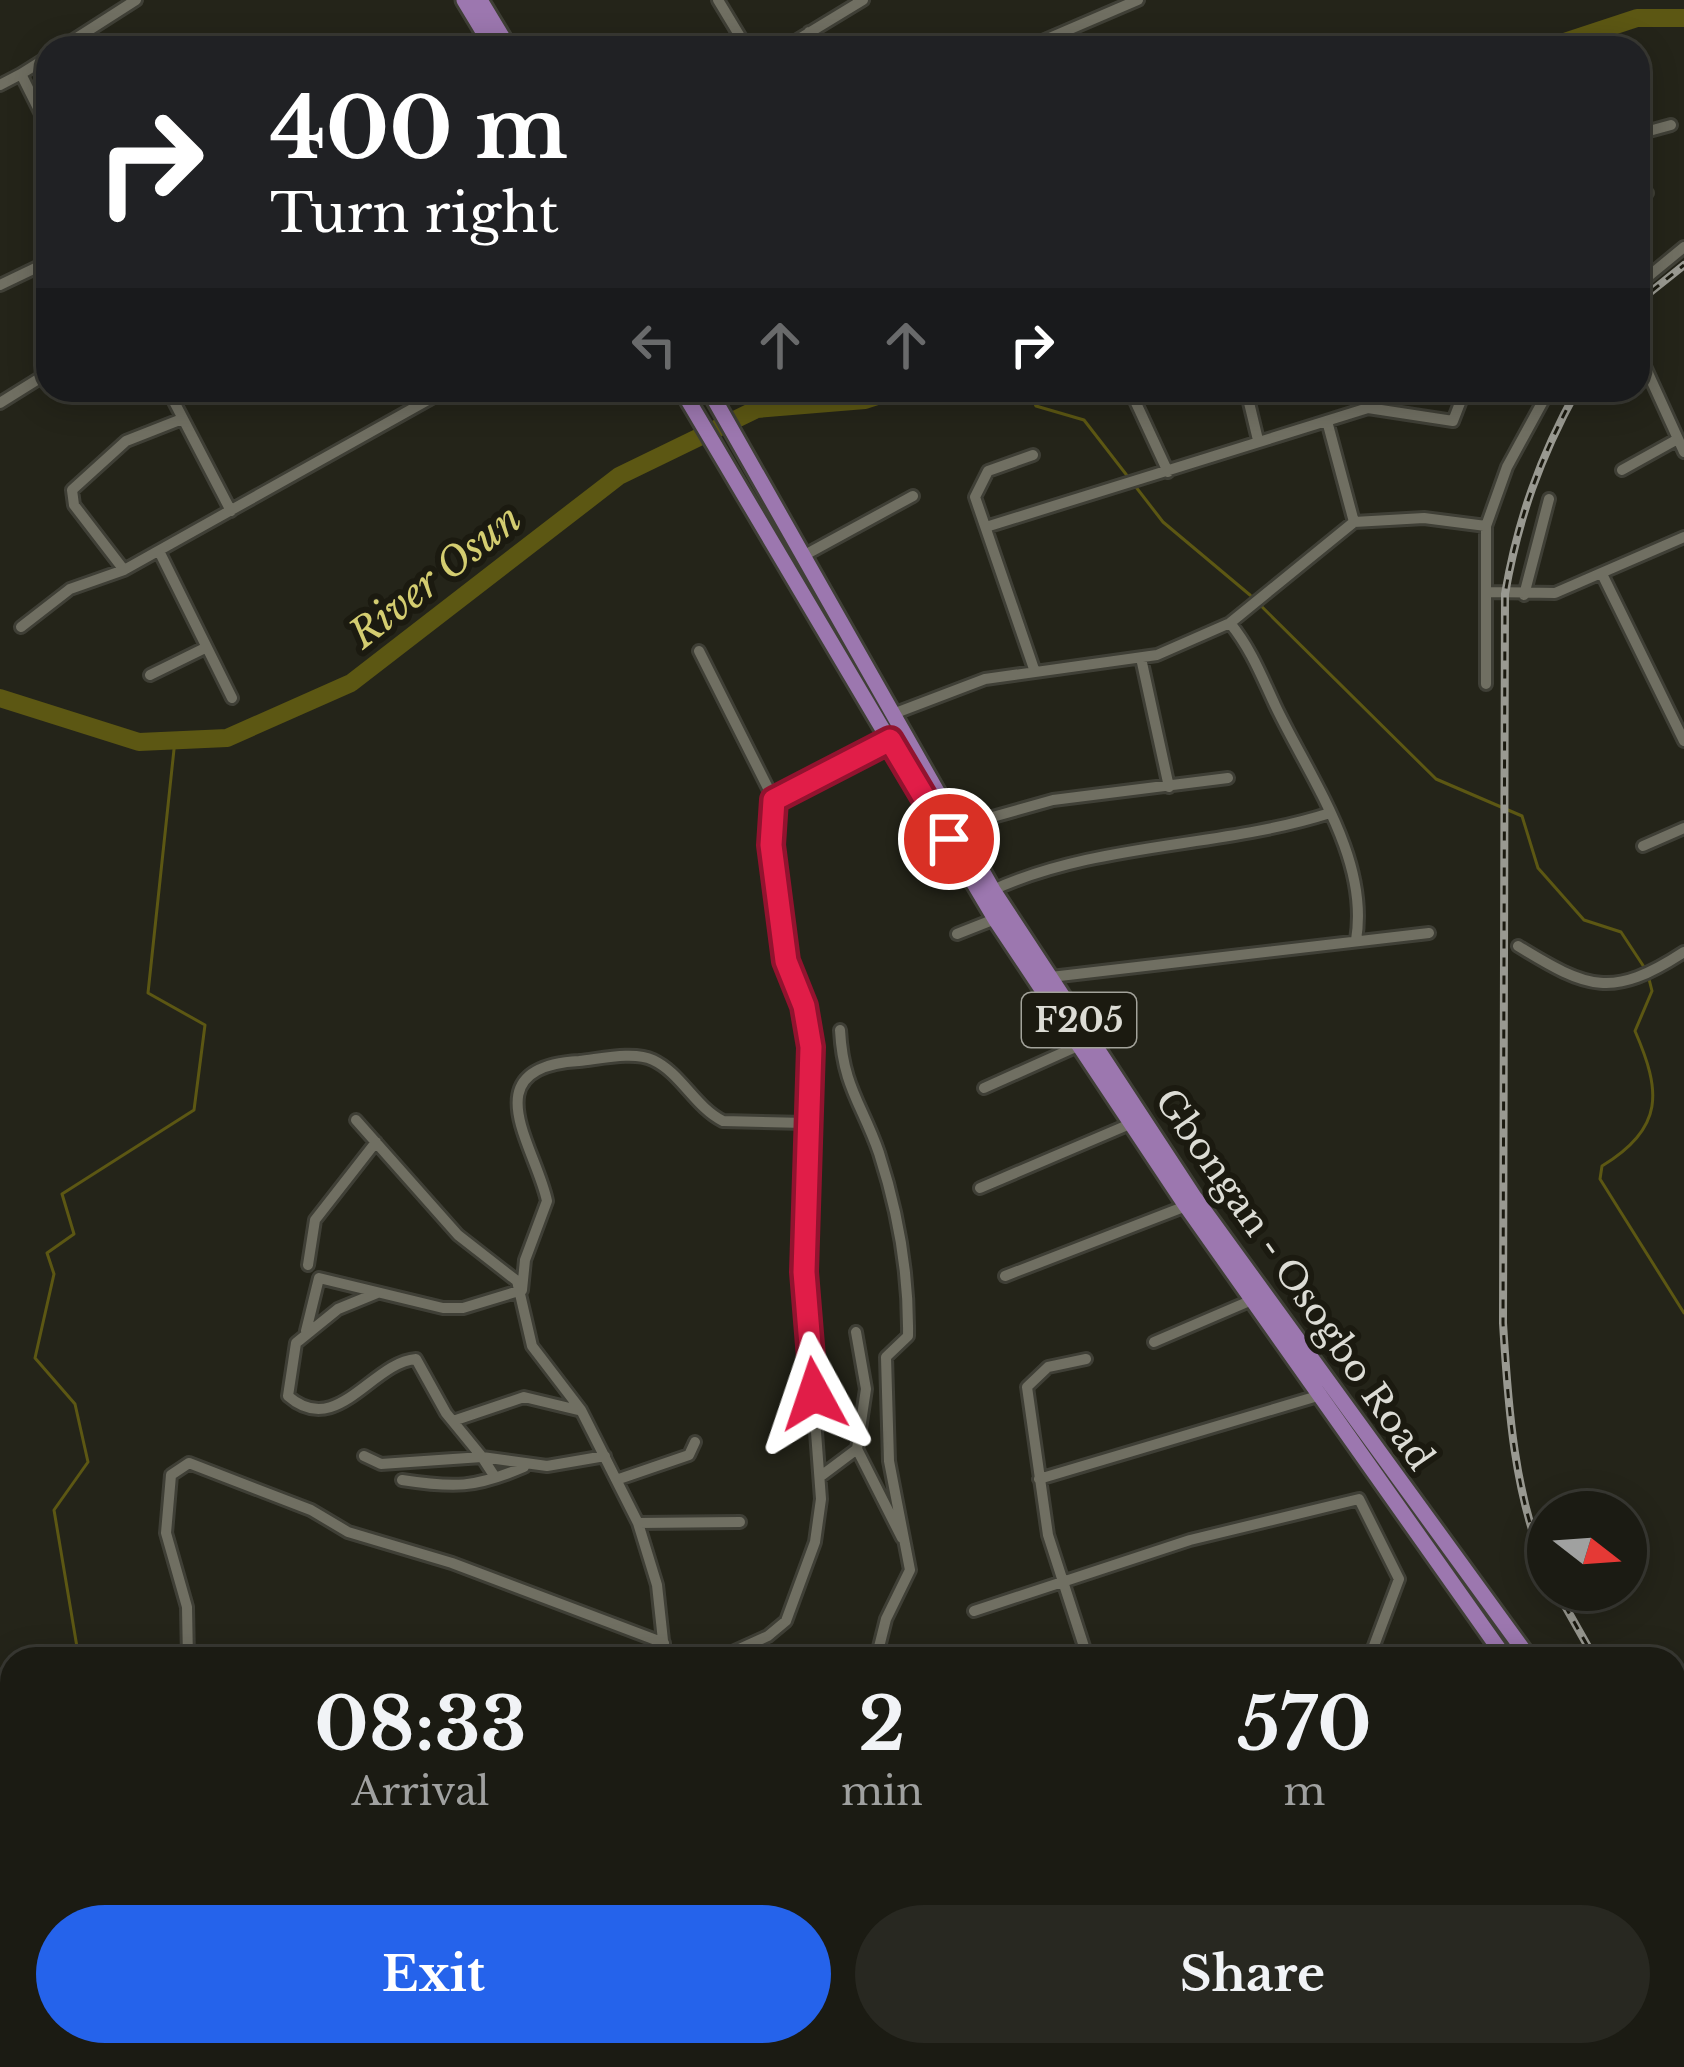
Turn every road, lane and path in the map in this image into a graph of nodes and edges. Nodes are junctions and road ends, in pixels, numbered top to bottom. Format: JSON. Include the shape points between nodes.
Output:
{"nodes":[{"id":1,"x":136,"y":0,"type":"edge"},
{"id":2,"x":464,"y":0,"type":"edge"},
{"id":3,"x":480,"y":0,"type":"edge"},
{"id":4,"x":718,"y":0,"type":"edge"},
{"id":5,"x":863,"y":0,"type":"edge"},
{"id":6,"x":1138,"y":0,"type":"edge"},
{"id":7,"x":841,"y":5,"type":"edge"},
{"id":8,"x":809,"y":32,"type":"junction"},
{"id":9,"x":80,"y":36,"type":"edge"},
{"id":10,"x":486,"y":36,"type":"edge"},
{"id":11,"x":502,"y":36,"type":"edge"},
{"id":12,"x":740,"y":36,"type":"edge"},
{"id":13,"x":803,"y":36,"type":"edge"},
{"id":14,"x":812,"y":36,"type":"edge"},
{"id":15,"x":1054,"y":36,"type":"edge"},
{"id":16,"x":36,"y":65,"type":"edge"},
{"id":17,"x":22,"y":74,"type":"junction"},
{"id":18,"x":0,"y":86,"type":"edge"},
{"id":19,"x":36,"y":103,"type":"edge"},
{"id":20,"x":1671,"y":125,"type":"dead end"},
{"id":21,"x":1650,"y":131,"type":"edge"},
{"id":22,"x":1684,"y":247,"type":"edge"},
{"id":23,"x":36,"y":268,"type":"edge"},
{"id":24,"x":1650,"y":274,"type":"edge"},
{"id":25,"x":0,"y":284,"type":"edge"},
{"id":26,"x":1650,"y":379,"type":"edge"},
{"id":27,"x":36,"y":380,"type":"edge"},
{"id":28,"x":174,"y":402,"type":"edge"},
{"id":29,"x":425,"y":402,"type":"edge"},
{"id":30,"x":689,"y":402,"type":"edge"},
{"id":31,"x":717,"y":402,"type":"edge"},
{"id":32,"x":1136,"y":402,"type":"edge"},
{"id":33,"x":1249,"y":402,"type":"edge"},
{"id":34,"x":1366,"y":402,"type":"edge"},
{"id":35,"x":1460,"y":402,"type":"edge"},
{"id":36,"x":1543,"y":402,"type":"edge"},
{"id":37,"x":0,"y":403,"type":"edge"},
{"id":38,"x":1368,"y":408,"type":"junction"},
{"id":39,"x":182,"y":419,"type":"junction"},
{"id":40,"x":1327,"y":422,"type":"junction"},
{"id":41,"x":1258,"y":440,"type":"junction"},
{"id":42,"x":1676,"y":440,"type":"junction"},
{"id":43,"x":1684,"y":452,"type":"edge"},
{"id":44,"x":1033,"y":455,"type":"dead end"},
{"id":45,"x":1622,"y":470,"type":"dead end"},
{"id":46,"x":1168,"y":472,"type":"junction"},
{"id":47,"x":913,"y":496,"type":"dead end"},
{"id":48,"x":1549,"y":500,"type":"dead end"},
{"id":49,"x":231,"y":511,"type":"junction"},
{"id":50,"x":1354,"y":523,"type":"junction"},
{"id":51,"x":1486,"y":526,"type":"junction"},
{"id":52,"x":986,"y":527,"type":"junction"},
{"id":53,"x":1684,"y":537,"type":"edge"},
{"id":54,"x":159,"y":551,"type":"junction"},
{"id":55,"x":803,"y":556,"type":"junction"},
{"id":56,"x":124,"y":570,"type":"junction"},
{"id":57,"x":1604,"y":576,"type":"junction"},
{"id":58,"x":1488,"y":592,"type":"junction"},
{"id":59,"x":1524,"y":596,"type":"junction"},
{"id":60,"x":1230,"y":623,"type":"junction"},
{"id":61,"x":21,"y":627,"type":"dead end"},
{"id":62,"x":205,"y":648,"type":"junction"},
{"id":63,"x":699,"y":651,"type":"dead end"},
{"id":64,"x":1141,"y":658,"type":"junction"},
{"id":65,"x":1034,"y":669,"type":"junction"},
{"id":66,"x":150,"y":675,"type":"dead end"},
{"id":67,"x":1486,"y":684,"type":"dead end"},
{"id":68,"x":232,"y":698,"type":"dead end"},
{"id":69,"x":893,"y":714,"type":"junction"},
{"id":70,"x":890,"y":740,"type":"junction"},
{"id":71,"x":1684,"y":741,"type":"edge"},
{"id":72,"x":1228,"y":778,"type":"dead end"},
{"id":73,"x":1169,"y":787,"type":"junction"},
{"id":74,"x":774,"y":800,"type":"junction"},
{"id":75,"x":1330,"y":813,"type":"junction"},
{"id":76,"x":957,"y":827,"type":"junction"},
{"id":77,"x":1684,"y":828,"type":"edge"},
{"id":78,"x":1643,"y":846,"type":"dead end"},
{"id":79,"x":971,"y":866,"type":"junction"},
{"id":80,"x":993,"y":890,"type":"junction"},
{"id":81,"x":995,"y":919,"type":"junction"},
{"id":82,"x":1429,"y":933,"type":"dead end"},
{"id":83,"x":957,"y":934,"type":"dead end"},
{"id":84,"x":1356,"y":940,"type":"junction"},
{"id":85,"x":1518,"y":946,"type":"dead end"},
{"id":86,"x":1684,"y":952,"type":"edge"},
{"id":87,"x":1051,"y":977,"type":"junction"},
{"id":88,"x":839,"y":1030,"type":"dead end"},
{"id":89,"x":1080,"y":1046,"type":"junction"},
{"id":90,"x":984,"y":1088,"type":"dead end"},
{"id":91,"x":356,"y":1120,"type":"dead end"},
{"id":92,"x":806,"y":1123,"type":"junction"},
{"id":93,"x":1130,"y":1124,"type":"junction"},
{"id":94,"x":376,"y":1142,"type":"junction"},
{"id":95,"x":980,"y":1189,"type":"dead end"},
{"id":96,"x":1186,"y":1206,"type":"junction"},
{"id":97,"x":308,"y":1265,"type":"dead end"},
{"id":98,"x":1005,"y":1276,"type":"dead end"},
{"id":99,"x":522,"y":1290,"type":"junction"},
{"id":100,"x":380,"y":1292,"type":"junction"},
{"id":101,"x":1252,"y":1300,"type":"junction"},
{"id":102,"x":306,"y":1331,"type":"junction"},
{"id":103,"x":856,"y":1332,"type":"dead end"},
{"id":104,"x":1154,"y":1342,"type":"dead end"},
{"id":105,"x":1086,"y":1359,"type":"dead end"},
{"id":106,"x":1324,"y":1394,"type":"junction"},
{"id":107,"x":581,"y":1411,"type":"junction"},
{"id":108,"x":453,"y":1421,"type":"junction"},
{"id":109,"x":695,"y":1442,"type":"dead end"},
{"id":110,"x":856,"y":1449,"type":"junction"},
{"id":111,"x":364,"y":1456,"type":"dead end"},
{"id":112,"x":605,"y":1456,"type":"junction"},
{"id":113,"x":482,"y":1457,"type":"junction"},
{"id":114,"x":527,"y":1466,"type":"junction"},
{"id":115,"x":494,"y":1474,"type":"junction"},
{"id":116,"x":821,"y":1476,"type":"junction"},
{"id":117,"x":619,"y":1479,"type":"junction"},
{"id":118,"x":1039,"y":1479,"type":"junction"},
{"id":119,"x":402,"y":1480,"type":"dead end"},
{"id":120,"x":740,"y":1522,"type":"dead end"},
{"id":121,"x":638,"y":1523,"type":"junction"},
{"id":122,"x":1424,"y":1526,"type":"junction"},
{"id":123,"x":904,"y":1542,"type":"junction"},
{"id":124,"x":1062,"y":1584,"type":"junction"},
{"id":125,"x":974,"y":1611,"type":"dead end"},
{"id":126,"x":664,"y":1643,"type":"junction"},
{"id":127,"x":188,"y":1647,"type":"edge"},
{"id":128,"x":664,"y":1647,"type":"edge"},
{"id":129,"x":744,"y":1647,"type":"edge"},
{"id":130,"x":879,"y":1647,"type":"edge"},
{"id":131,"x":1084,"y":1647,"type":"edge"},
{"id":132,"x":1374,"y":1647,"type":"edge"},
{"id":133,"x":1489,"y":1647,"type":"edge"},
{"id":134,"x":1520,"y":1647,"type":"edge"},
{"id":135,"x":1531,"y":1647,"type":"edge"}],
"edges":[{"from":1,"to":9,"type":"street"},
{"from":2,"to":10,"type":"main road"},
{"from":3,"to":11,"type":"main road"},
{"from":4,"to":12,"type":"street"},
{"from":5,"to":7,"type":"street"},
{"from":6,"to":15,"type":"street"},
{"from":7,"to":8,"type":"street"},
{"from":8,"to":13,"type":"street"},
{"from":8,"to":14,"type":"street"},
{"from":16,"to":17,"type":"street"},
{"from":17,"to":18,"type":"street"},
{"from":17,"to":19,"type":"street"},
{"from":20,"to":21,"type":"street"},
{"from":22,"to":24,"type":"street"},
{"from":23,"to":25,"type":"street"},
{"from":26,"to":42,"type":"street"},
{"from":27,"to":37,"type":"street"},
{"from":28,"to":39,"type":"street"},
{"from":29,"to":49,"type":"street"},
{"from":30,"to":70,"type":"main road","name":"Gbongan - Osogbo Road","number":"F205"},
{"from":31,"to":55,"type":"main road","name":"Gbongan - Osogbo Road","number":"F205"},
{"from":32,"to":46,"type":"street"},
{"from":33,"to":41,"type":"street"},
{"from":34,"to":38,"type":"street"},
{"from":35,"to":38,"type":"street","via":[[1448,423]]},
{"from":36,"to":51,"type":"street"},
{"from":38,"to":40,"type":"street"},
{"from":39,"to":49,"type":"street"},
{"from":39,"to":56,"type":"street","via":[[126,441],[72,490],[74,505]]},
{"from":40,"to":41,"type":"street"},
{"from":40,"to":50,"type":"street"},
{"from":41,"to":46,"type":"street"},
{"from":42,"to":43,"type":"street"},
{"from":42,"to":45,"type":"street"},
{"from":44,"to":52,"type":"street","via":[[980,479],[975,505]]},
{"from":46,"to":52,"type":"street"},
{"from":47,"to":55,"type":"street"},
{"from":48,"to":59,"type":"street"},
{"from":49,"to":54,"type":"street"},
{"from":50,"to":51,"type":"street","via":[[1424,518]]},
{"from":50,"to":60,"type":"street"},
{"from":51,"to":58,"type":"street"},
{"from":52,"to":65,"type":"street"},
{"from":53,"to":57,"type":"street"},
{"from":54,"to":56,"type":"street"},
{"from":54,"to":62,"type":"street"},
{"from":55,"to":69,"type":"main road","name":"Gbongan - Osogbo Road","number":"F205"},
{"from":56,"to":61,"type":"street","via":[[70,589]]},
{"from":57,"to":59,"type":"street"},
{"from":57,"to":71,"type":"street"},
{"from":58,"to":59,"type":"street"},
{"from":58,"to":67,"type":"street"},
{"from":60,"to":64,"type":"street"},
{"from":60,"to":75,"type":"street","via":[[1258,663]]},
{"from":62,"to":66,"type":"street"},
{"from":62,"to":68,"type":"street"},
{"from":63,"to":74,"type":"street"},
{"from":64,"to":65,"type":"street"},
{"from":64,"to":73,"type":"street"},
{"from":65,"to":69,"type":"street"},
{"from":69,"to":76,"type":"main road","name":"Gbongan - Osogbo Road","number":"F205"},
{"from":70,"to":74,"type":"street"},
{"from":70,"to":79,"type":"main road","name":"Gbongan - Osogbo Road","number":"F205"},
{"from":72,"to":73,"type":"street"},
{"from":73,"to":76,"type":"street","via":[[1032,804]]},
{"from":74,"to":92,"type":"street","via":[[771,845],[786,961],[811,1047]]},
{"from":75,"to":80,"type":"street","via":[[1241,838],[1077,864]]},
{"from":75,"to":84,"type":"street","via":[[1357,898]]},
{"from":76,"to":79,"type":"main road","name":"Gbongan - Osogbo Road","number":"F205"},
{"from":77,"to":78,"type":"street"},
{"from":79,"to":80,"type":"main road","name":"Gbongan - Osogbo Road","number":"F205"},
{"from":79,"to":81,"type":"main road","name":"Gbongan - Osogbo Road","number":"F205"},
{"from":80,"to":87,"type":"main road","name":"Gbongan - Osogbo Road","number":"F205"},
{"from":81,"to":83,"type":"street"},
{"from":81,"to":89,"type":"main road","name":"Gbongan - Osogbo Road","number":"F205"},
{"from":82,"to":84,"type":"street"},
{"from":84,"to":87,"type":"street"},
{"from":85,"to":86,"type":"street","via":[[1589,984],[1633,981]]},
{"from":87,"to":122,"type":"main road","name":"Gbongan - Osogbo Road","number":"F205"},
{"from":88,"to":123,"type":"street","via":[[842,1068],[878,1150],[909,1290],[908,1336],[886,1357],[889,1461]]},
{"from":89,"to":90,"type":"street"},
{"from":89,"to":93,"type":"main road","name":"Gbongan - Osogbo Road","number":"F205"},
{"from":91,"to":94,"type":"street"},
{"from":92,"to":99,"type":"street","via":[[723,1121],[644,1057],[551,1062],[523,1086],[517,1107],[518,1131],[547,1201]]},
{"from":92,"to":116,"type":"street","via":[[804,1272]]},
{"from":93,"to":95,"type":"street"},
{"from":93,"to":96,"type":"main road","name":"Gbongan - Osogbo Road","number":"F205"},
{"from":94,"to":97,"type":"street","via":[[315,1220]]},
{"from":94,"to":99,"type":"street","via":[[458,1235]]},
{"from":96,"to":98,"type":"street"},
{"from":96,"to":101,"type":"main road","name":"Gbongan - Osogbo Road","number":"F205"},
{"from":99,"to":100,"type":"street","via":[[463,1308]]},
{"from":99,"to":107,"type":"street","via":[[532,1346]]},
{"from":100,"to":102,"type":"street"},
{"from":100,"to":102,"type":"street","via":[[316,1278]]},
{"from":101,"to":104,"type":"street"},
{"from":101,"to":106,"type":"main road","name":"Gbongan - Osogbo Road","number":"F205"},
{"from":102,"to":108,"type":"street","via":[[287,1381],[288,1396],[301,1408],[359,1395],[410,1358]]},
{"from":103,"to":110,"type":"street","via":[[866,1389]]},
{"from":105,"to":118,"type":"street","via":[[1048,1366],[1027,1387]]},
{"from":106,"to":118,"type":"street"},
{"from":106,"to":122,"type":"main road","name":"Gbongan - Osogbo Road"},
{"from":107,"to":108,"type":"street","via":[[524,1396]]},
{"from":107,"to":112,"type":"street"},
{"from":108,"to":113,"type":"street"},
{"from":109,"to":117,"type":"street","via":[[689,1455]]},
{"from":110,"to":116,"type":"street"},
{"from":110,"to":123,"type":"street"},
{"from":111,"to":113,"type":"street","via":[[382,1464]]},
{"from":112,"to":114,"type":"street"},
{"from":112,"to":117,"type":"street"},
{"from":113,"to":114,"type":"street"},
{"from":113,"to":115,"type":"street"},
{"from":114,"to":115,"type":"street"},
{"from":115,"to":119,"type":"street","via":[[472,1487]]},
{"from":116,"to":129,"type":"street","via":[[815,1542],[786,1621]]},
{"from":117,"to":121,"type":"street"},
{"from":118,"to":124,"type":"street"},
{"from":120,"to":121,"type":"street"},
{"from":121,"to":126,"type":"street"},
{"from":122,"to":133,"type":"main road","via":[[1431,1562]]},
{"from":122,"to":134,"type":"main road","number":"F205"},
{"from":122,"to":135,"type":"main road"},
{"from":123,"to":130,"type":"street","via":[[910,1570]]},
{"from":124,"to":125,"type":"street"},
{"from":124,"to":131,"type":"street"},
{"from":124,"to":132,"type":"street","via":[[1190,1540],[1359,1498],[1399,1579]]},
{"from":126,"to":127,"type":"street","via":[[348,1532],[189,1463],[171,1475],[166,1533],[187,1607]]},
{"from":126,"to":128,"type":"street"}]}
